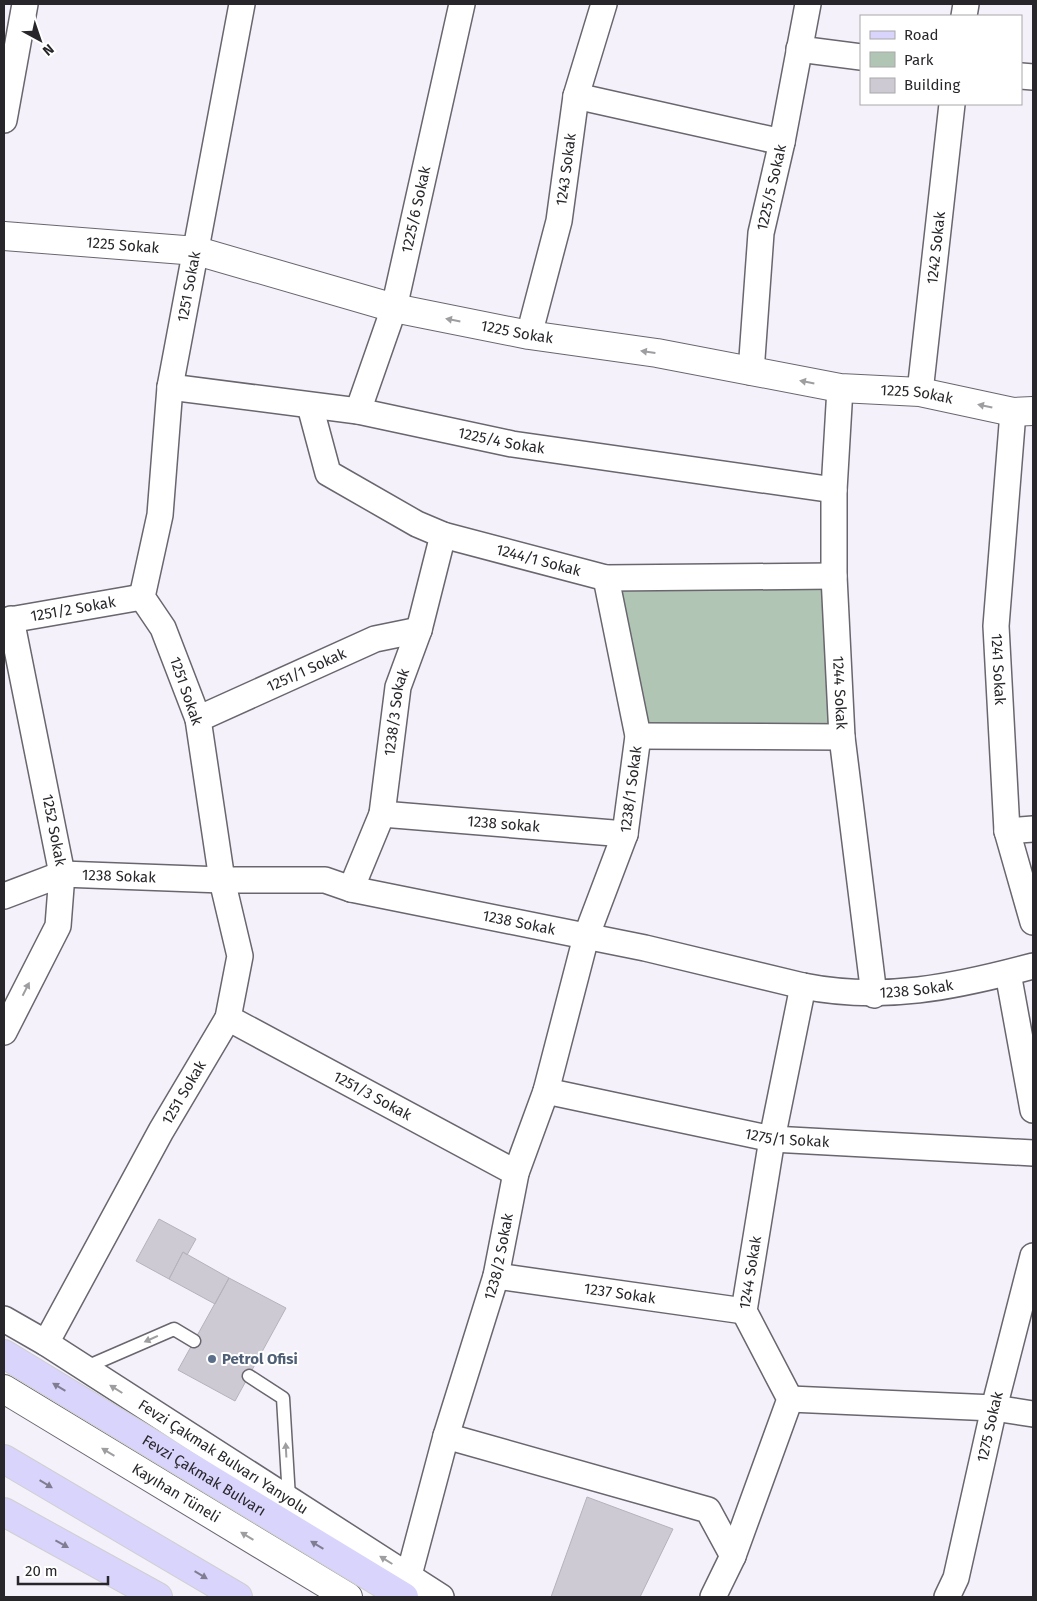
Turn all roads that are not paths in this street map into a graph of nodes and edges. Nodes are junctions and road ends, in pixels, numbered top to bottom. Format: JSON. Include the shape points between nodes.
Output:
{"nodes":[{"id":1,"x":25,"y":4,"type":"edge"},
{"id":2,"x":242,"y":4,"type":"edge"},
{"id":3,"x":462,"y":4,"type":"edge"},
{"id":4,"x":604,"y":4,"type":"edge"},
{"id":5,"x":808,"y":4,"type":"edge"},
{"id":6,"x":799,"y":49,"type":"junction"},
{"id":7,"x":860,"y":57,"type":"edge"},
{"id":8,"x":576,"y":96,"type":"junction"},
{"id":9,"x":952,"y":105,"type":"edge"},
{"id":10,"x":4,"y":120,"type":"edge"},
{"id":11,"x":782,"y":142,"type":"junction"},
{"id":12,"x":4,"y":236,"type":"edge"},
{"id":13,"x":197,"y":252,"type":"junction"},
{"id":14,"x":394,"y":308,"type":"junction"},
{"id":15,"x":529,"y":335,"type":"junction"},
{"id":16,"x":751,"y":372,"type":"junction"},
{"id":17,"x":170,"y":387,"type":"junction"},
{"id":18,"x":840,"y":388,"type":"junction"},
{"id":19,"x":920,"y":392,"type":"junction"},
{"id":20,"x":310,"y":406,"type":"junction"},
{"id":21,"x":358,"y":411,"type":"junction"},
{"id":22,"x":1023,"y":412,"type":"edge"},
{"id":23,"x":834,"y":490,"type":"junction"},
{"id":24,"x":443,"y":535,"type":"junction"},
{"id":25,"x":834,"y":576,"type":"junction"},
{"id":26,"x":606,"y":578,"type":"junction"},
{"id":27,"x":142,"y":598,"type":"junction"},
{"id":28,"x":7,"y":620,"type":"edge"},
{"id":29,"x":418,"y":630,"type":"junction"},
{"id":30,"x":198,"y":719,"type":"junction"},
{"id":31,"x":638,"y":736,"type":"junction"},
{"id":32,"x":842,"y":738,"type":"junction"},
{"id":33,"x":382,"y":814,"type":"junction"},
{"id":34,"x":1033,"y":829,"type":"edge"},
{"id":35,"x":1006,"y":831,"type":"junction"},
{"id":36,"x":625,"y":834,"type":"junction"},
{"id":37,"x":62,"y":874,"type":"junction"},
{"id":38,"x":222,"y":880,"type":"junction"},
{"id":39,"x":351,"y":889,"type":"junction"},
{"id":40,"x":4,"y":896,"type":"edge"},
{"id":41,"x":1033,"y":922,"type":"edge"},
{"id":42,"x":586,"y":937,"type":"junction"},
{"id":43,"x":1033,"y":966,"type":"edge"},
{"id":44,"x":1008,"y":973,"type":"junction"},
{"id":45,"x":803,"y":986,"type":"junction"},
{"id":46,"x":874,"y":995,"type":"junction"},
{"id":47,"x":228,"y":1018,"type":"junction"},
{"id":48,"x":4,"y":1032,"type":"edge"},
{"id":49,"x":546,"y":1091,"type":"junction"},
{"id":50,"x":1033,"y":1110,"type":"edge"},
{"id":51,"x":772,"y":1139,"type":"junction"},
{"id":52,"x":1033,"y":1153,"type":"edge"},
{"id":53,"x":516,"y":1173,"type":"junction"},
{"id":54,"x":1033,"y":1256,"type":"edge"},
{"id":55,"x":496,"y":1276,"type":"junction"},
{"id":56,"x":744,"y":1311,"type":"junction"},
{"id":57,"x":4,"y":1319,"type":"edge"},
{"id":58,"x":194,"y":1341,"type":"dead end"},
{"id":59,"x":46,"y":1344,"type":"junction"},
{"id":60,"x":4,"y":1354,"type":"edge"},
{"id":61,"x":84,"y":1368,"type":"junction"},
{"id":62,"x":249,"y":1376,"type":"dead end"},
{"id":63,"x":4,"y":1389,"type":"edge"},
{"id":64,"x":790,"y":1399,"type":"junction"},
{"id":65,"x":994,"y":1408,"type":"junction"},
{"id":66,"x":1033,"y":1414,"type":"edge"},
{"id":67,"x":446,"y":1436,"type":"junction"},
{"id":68,"x":4,"y":1459,"type":"edge"},
{"id":69,"x":289,"y":1498,"type":"junction"},
{"id":70,"x":4,"y":1512,"type":"edge"},
{"id":71,"x":733,"y":1556,"type":"junction"},
{"id":72,"x":407,"y":1586,"type":"edge"},
{"id":73,"x":158,"y":1597,"type":"edge"},
{"id":74,"x":238,"y":1597,"type":"edge"},
{"id":75,"x":348,"y":1597,"type":"edge"},
{"id":76,"x":441,"y":1597,"type":"edge"},
{"id":77,"x":713,"y":1597,"type":"edge"},
{"id":78,"x":947,"y":1597,"type":"edge"}],
"edges":[{"from":1,"to":10,"type":"street"},
{"from":2,"to":13,"type":"street","name":"1251 Sokak"},
{"from":3,"to":14,"type":"street","name":"1225/6 Sokak"},
{"from":4,"to":8,"type":"street","name":"1243 Sokak"},
{"from":5,"to":6,"type":"street","name":"1225/5 Sokak"},
{"from":6,"to":7,"type":"street"},
{"from":6,"to":11,"type":"street","name":"1225/5 Sokak"},
{"from":8,"to":11,"type":"street"},
{"from":8,"to":15,"type":"street","name":"1243 Sokak","via":[[559,222]]},
{"from":9,"to":19,"type":"street","name":"1242 Sokak"},
{"from":11,"to":16,"type":"street","name":"1225/5 Sokak","via":[[761,233]]},
{"from":12,"to":13,"type":"street","name":"1225 Sokak"},
{"from":13,"to":14,"type":"street","name":"1225 Sokak"},
{"from":13,"to":17,"type":"street","name":"1251 Sokak"},
{"from":15,"to":14,"type":"street","name":"1225 Sokak","one_way":true},
{"from":14,"to":21,"type":"street","name":"1225/6 Sokak"},
{"from":16,"to":15,"type":"street","name":"1225 Sokak","one_way":true,"via":[[657,353]]},
{"from":18,"to":16,"type":"street","name":"1225 Sokak","one_way":true},
{"from":17,"to":20,"type":"street","name":"1225/4 Sokak"},
{"from":17,"to":27,"type":"street","name":"1251 Sokak","via":[[160,515]]},
{"from":18,"to":19,"type":"street","name":"1225 Sokak"},
{"from":18,"to":23,"type":"street","name":"1244 Sokak"},
{"from":22,"to":19,"type":"street","name":"1225 Sokak","one_way":true},
{"from":20,"to":21,"type":"street","name":"1225/4 Sokak"},
{"from":20,"to":24,"type":"street","name":"1244/1 Sokak","via":[[328,473],[417,524]]},
{"from":21,"to":23,"type":"street","name":"1225/4 Sokak","via":[[512,444]]},
{"from":22,"to":35,"type":"street","name":"1241 Sokak","via":[[996,626]]},
{"from":23,"to":25,"type":"street","name":"1244 Sokak"},
{"from":24,"to":26,"type":"street","name":"1244/1 Sokak"},
{"from":24,"to":29,"type":"street","name":"1238/3 Sokak"},
{"from":25,"to":26,"type":"street","name":"1244/1 Sokak"},
{"from":25,"to":32,"type":"street","name":"1244 Sokak"},
{"from":26,"to":31,"type":"street","name":"1238/1 Sokak"},
{"from":27,"to":28,"type":"street","name":"1251/2 Sokak"},
{"from":27,"to":30,"type":"street","name":"1251 Sokak","via":[[162,628]]},
{"from":28,"to":37,"type":"street","name":"1252 Sokak"},
{"from":29,"to":30,"type":"street","name":"1251/1 Sokak","via":[[375,639]]},
{"from":29,"to":33,"type":"street","name":"1238/3 Sokak","via":[[398,687]]},
{"from":30,"to":38,"type":"street","name":"1251 Sokak"},
{"from":31,"to":32,"type":"street"},
{"from":31,"to":36,"type":"street","name":"1238/1 Sokak"},
{"from":32,"to":46,"type":"street","name":"1244 Sokak"},
{"from":33,"to":36,"type":"street","name":"1238 sokak"},
{"from":33,"to":39,"type":"street","name":"1238/3 Sokak"},
{"from":34,"to":35,"type":"street"},
{"from":35,"to":41,"type":"street","name":"1241 Sokak"},
{"from":36,"to":42,"type":"street","name":"1238/1 Sokak"},
{"from":37,"to":38,"type":"street","name":"1238 Sokak"},
{"from":37,"to":40,"type":"street","name":"1238 Sokak"},
{"from":48,"to":37,"type":"street","name":"1252 Sokak","one_way":true,"via":[[58,926]]},
{"from":38,"to":39,"type":"street","name":"1238 Sokak","via":[[325,880]]},
{"from":38,"to":47,"type":"street","name":"1251 Sokak","via":[[240,956]]},
{"from":39,"to":42,"type":"street","name":"1238 Sokak"},
{"from":42,"to":45,"type":"street","name":"1238 Sokak"},
{"from":42,"to":49,"type":"street","name":"1238/2 Sokak"},
{"from":43,"to":44,"type":"street","name":"1238 Sokak"},
{"from":44,"to":46,"type":"street","name":"1238 Sokak","via":[[969,983]]},
{"from":44,"to":50,"type":"street"},
{"from":45,"to":46,"type":"street","name":"1238 Sokak"},
{"from":45,"to":51,"type":"street","name":"1244 Sokak"},
{"from":47,"to":53,"type":"street","name":"1251/3 Sokak"},
{"from":47,"to":59,"type":"street","name":"1251 Sokak","via":[[161,1130]]},
{"from":49,"to":51,"type":"street","name":"1275/1 Sokak"},
{"from":49,"to":53,"type":"street","name":"1238/2 Sokak"},
{"from":51,"to":52,"type":"street","name":"1275/1 Sokak"},
{"from":51,"to":56,"type":"street","name":"1244 Sokak"},
{"from":53,"to":55,"type":"street","name":"1238/2 Sokak"},
{"from":54,"to":65,"type":"street","name":"1275 Sokak"},
{"from":55,"to":56,"type":"street","name":"1237 Sokak"},
{"from":55,"to":67,"type":"street","name":"1238/2 Sokak"},
{"from":56,"to":64,"type":"street","name":"1244 Sokak"},
{"from":57,"to":59,"type":"street","name":"Fevzi Çakmak Bulvarı Yanyolu"},
{"from":58,"to":61,"type":"lane","one_way":true,"via":[[174,1329]]},
{"from":59,"to":61,"type":"street","name":"Fevzi Çakmak Bulvarı Yanyolu"},
{"from":72,"to":60,"type":"main road","name":"Fevzi Çakmak Bulvarı","one_way":true},
{"from":69,"to":61,"type":"street","name":"Fevzi Çakmak Bulvarı Yanyolu","one_way":true},
{"from":69,"to":62,"type":"lane","one_way":true,"via":[[283,1398]]},
{"from":75,"to":63,"type":"street","name":"Kayıhan Tüneli","one_way":true},
{"from":64,"to":65,"type":"street"},
{"from":64,"to":71,"type":"street"},
{"from":65,"to":66,"type":"street"},
{"from":65,"to":78,"type":"street","name":"1275 Sokak","via":[[956,1578]]},
{"from":67,"to":71,"type":"street","via":[[708,1510]]},
{"from":67,"to":72,"type":"street","name":"1238/2 Sokak"},
{"from":68,"to":74,"type":"main road","one_way":true},
{"from":72,"to":69,"type":"street","name":"Fevzi Çakmak Bulvarı Yanyolu","one_way":true},
{"from":70,"to":73,"type":"main road","one_way":true},
{"from":71,"to":77,"type":"street"},
{"from":72,"to":76,"type":"street","name":"Fevzi Çakmak Bulvarı Yanyolu"}]}
